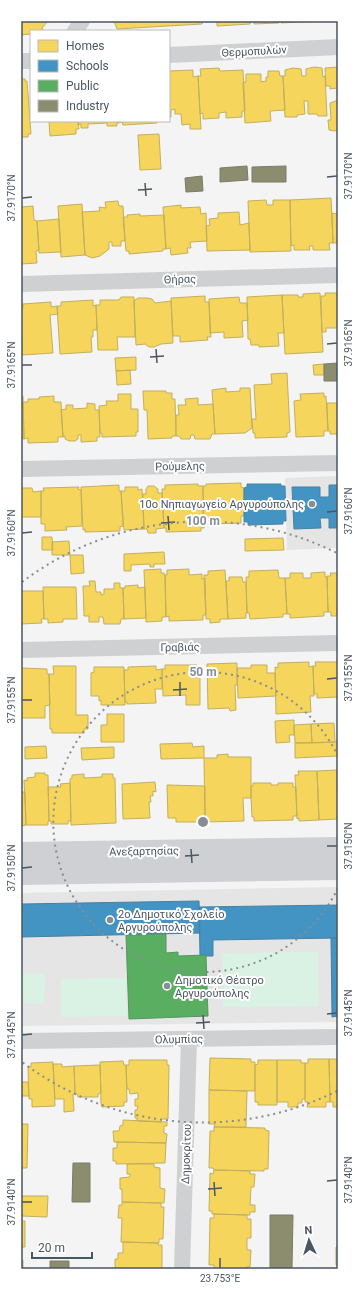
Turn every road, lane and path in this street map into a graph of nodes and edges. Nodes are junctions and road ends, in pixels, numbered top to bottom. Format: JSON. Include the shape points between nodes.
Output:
{"nodes":[{"id":1,"x":82,"y":21,"type":"edge"},
{"id":2,"x":76,"y":30,"type":"edge"},
{"id":3,"x":338,"y":47,"type":"edge"},
{"id":4,"x":170,"y":55,"type":"edge"},
{"id":5,"x":338,"y":275,"type":"edge"},
{"id":6,"x":21,"y":284,"type":"edge"},
{"id":7,"x":338,"y":463,"type":"edge"},
{"id":8,"x":21,"y":470,"type":"edge"},
{"id":9,"x":338,"y":644,"type":"edge"},
{"id":10,"x":21,"y":650,"type":"edge"},
{"id":11,"x":338,"y":848,"type":"edge"},
{"id":12,"x":21,"y":853,"type":"edge"},
{"id":13,"x":338,"y":869,"type":"edge"},
{"id":14,"x":21,"y":874,"type":"edge"},
{"id":15,"x":338,"y":1037,"type":"edge"},
{"id":16,"x":189,"y":1039,"type":"junction"},
{"id":17,"x":21,"y":1041,"type":"edge"},
{"id":18,"x":182,"y":1269,"type":"edge"}],
"edges":[{"from":1,"to":2,"type":"street"},
{"from":3,"to":4,"type":"street","name":"Θερμοπυλών"},
{"from":5,"to":6,"type":"street","name":"Θήρας"},
{"from":7,"to":8,"type":"street","name":"Ρούμελης"},
{"from":9,"to":10,"type":"street","name":"Γραβιάς"},
{"from":11,"to":12,"type":"main road","name":"Ανεξαρτησίας"},
{"from":13,"to":14,"type":"main road","name":"Ανεξαρτησίας"},
{"from":15,"to":16,"type":"street","name":"Ολυμπίας"},
{"from":16,"to":17,"type":"street","name":"Ολυμπίας"},
{"from":16,"to":18,"type":"street","name":"Δημοκρίτου"}]}
